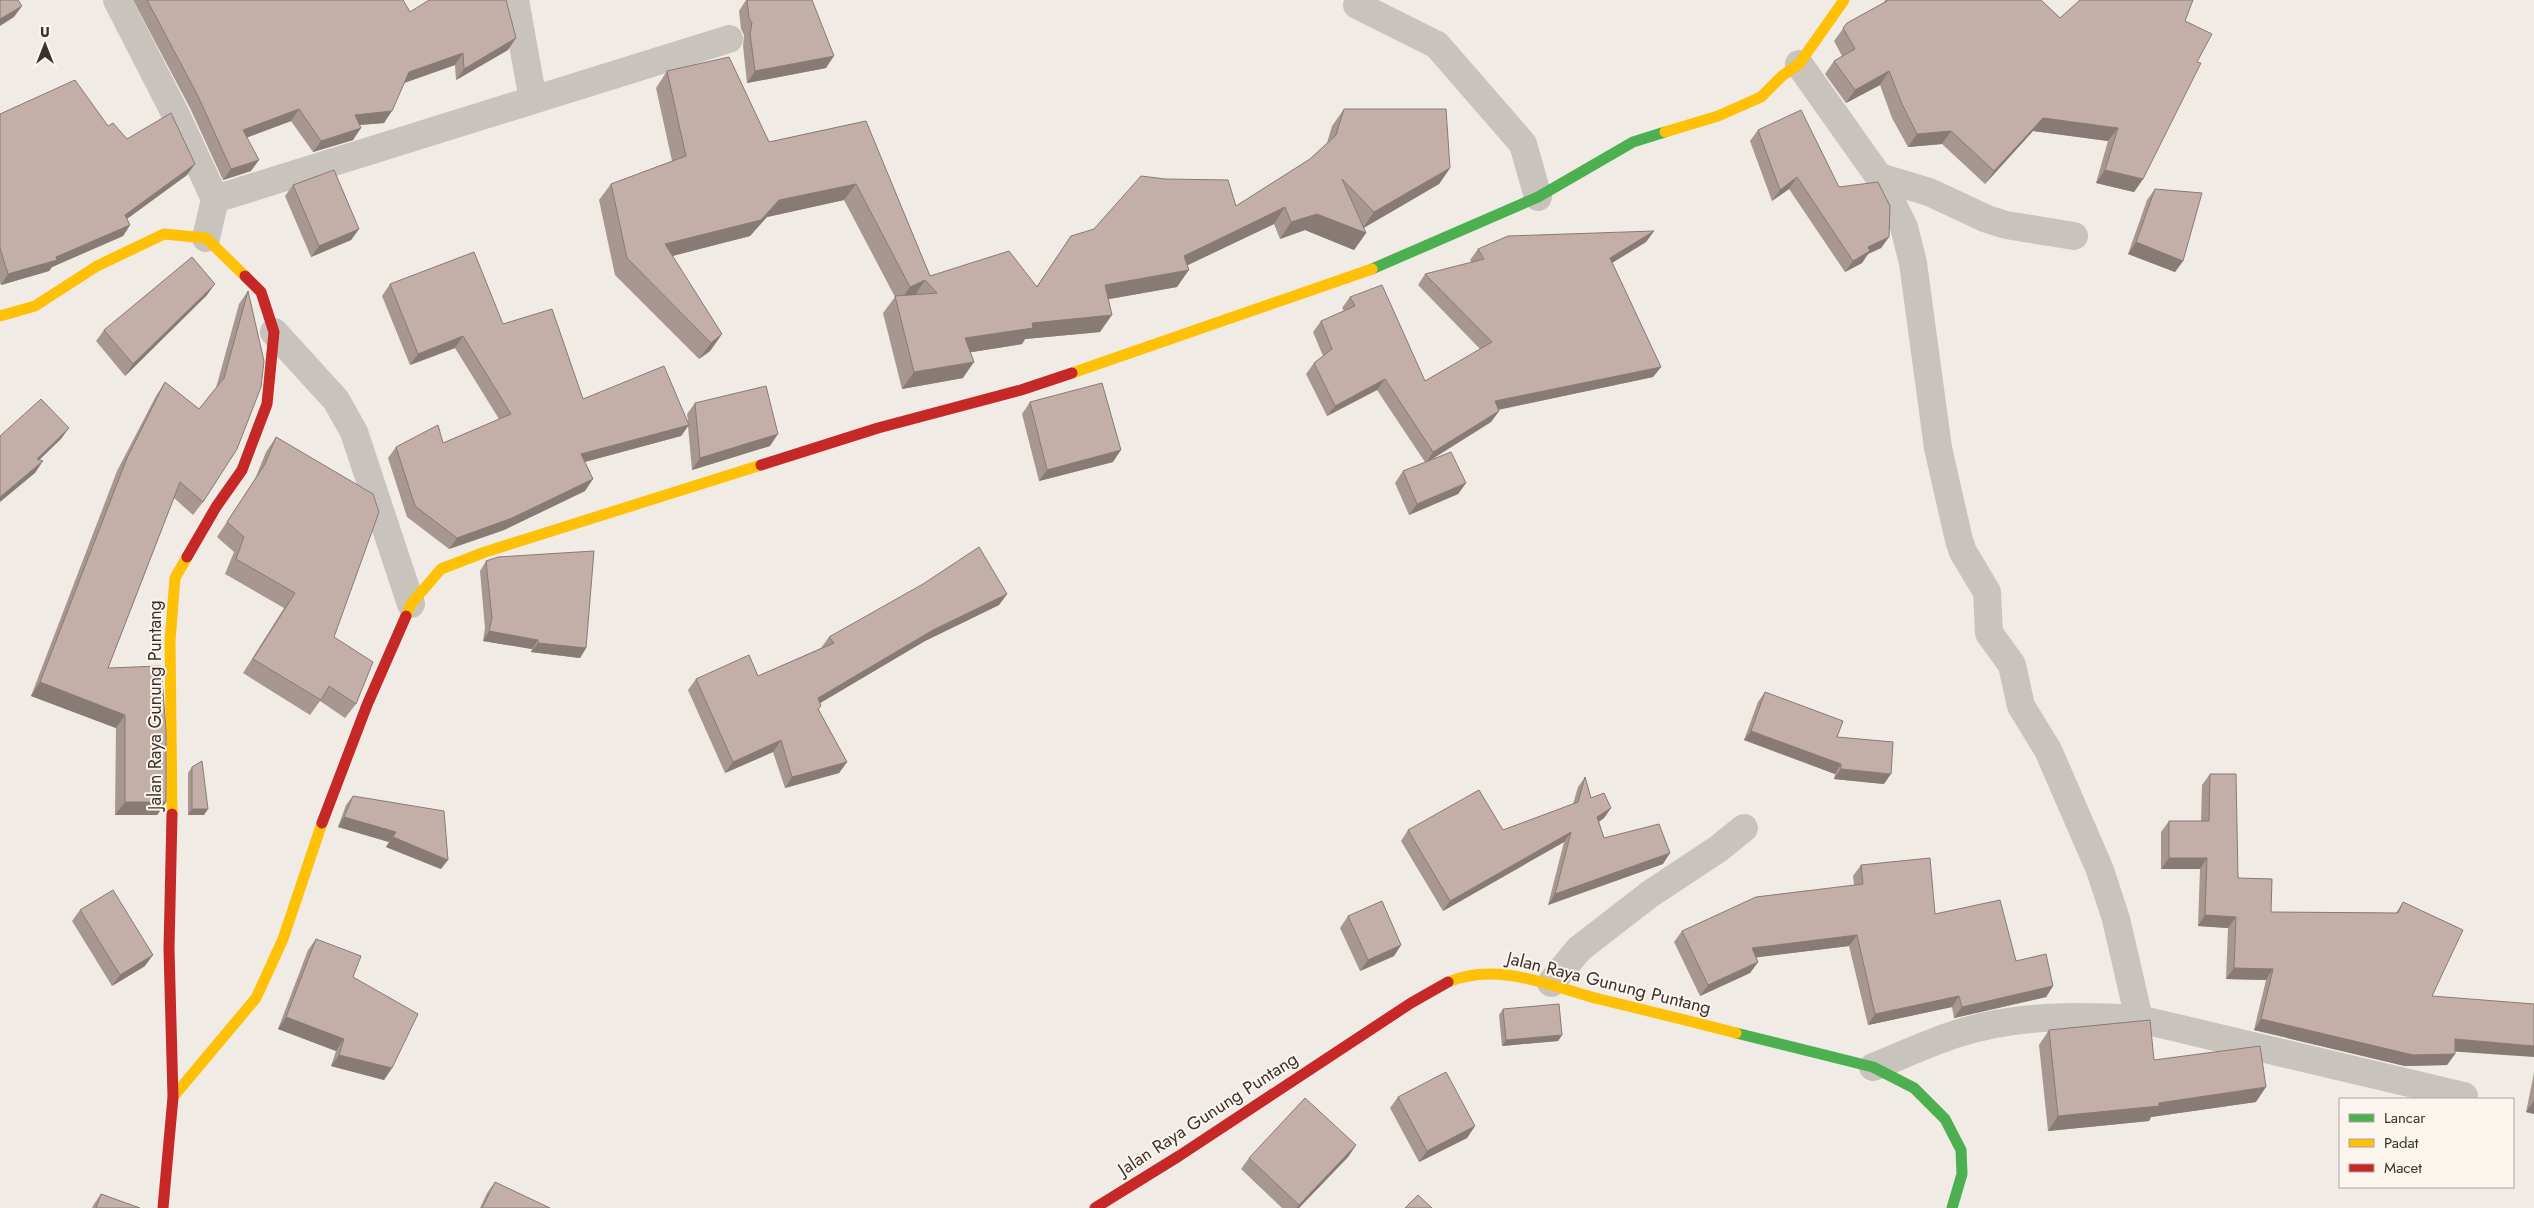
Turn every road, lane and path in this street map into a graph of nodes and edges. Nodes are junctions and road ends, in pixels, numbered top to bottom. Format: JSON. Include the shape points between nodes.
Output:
{"nodes":[{"id":1,"x":117,"y":0,"type":"edge"},
{"id":2,"x":515,"y":0,"type":"edge"},
{"id":3,"x":1844,"y":0,"type":"edge"},
{"id":4,"x":1358,"y":6,"type":"dead end"},
{"id":5,"x":729,"y":39,"type":"dead end"},
{"id":6,"x":1799,"y":64,"type":"junction"},
{"id":7,"x":533,"y":100,"type":"junction"},
{"id":8,"x":1879,"y":177,"type":"junction"},
{"id":9,"x":1538,"y":197,"type":"junction"},
{"id":10,"x":215,"y":200,"type":"junction"},
{"id":11,"x":2074,"y":236,"type":"dead end"},
{"id":12,"x":206,"y":238,"type":"junction"},
{"id":13,"x":0,"y":316,"type":"edge"},
{"id":14,"x":274,"y":332,"type":"junction"},
{"id":15,"x":411,"y":604,"type":"junction"},
{"id":16,"x":1744,"y":828,"type":"dead end"},
{"id":17,"x":1551,"y":983,"type":"junction"},
{"id":18,"x":2139,"y":1019,"type":"junction"},
{"id":19,"x":1874,"y":1067,"type":"junction"},
{"id":20,"x":2464,"y":1096,"type":"dead end"},
{"id":21,"x":173,"y":1097,"type":"junction"},
{"id":22,"x":164,"y":1208,"type":"edge"},
{"id":23,"x":1095,"y":1208,"type":"edge"},
{"id":24,"x":1952,"y":1208,"type":"edge"}],
"edges":[{"from":1,"to":10,"type":"street"},
{"from":2,"to":7,"type":"street"},
{"from":3,"to":6,"type":"street"},
{"from":4,"to":9,"type":"street","via":[[1437,45],[1523,144]]},
{"from":5,"to":7,"type":"street"},
{"from":6,"to":8,"type":"street"},
{"from":6,"to":9,"type":"street","via":[[1761,97],[1718,116],[1632,142]]},
{"from":7,"to":10,"type":"street"},
{"from":8,"to":11,"type":"street","via":[[1928,192],[2006,225]]},
{"from":8,"to":18,"type":"street","via":[[1904,227],[1914,263],[1938,448],[1962,552],[1987,592],[1989,633],[2012,665],[2022,706],[2048,750],[2100,870],[2116,919]]},
{"from":9,"to":15,"type":"street","via":[[1383,265],[1181,337],[1021,390],[878,428],[485,552],[441,569]]},
{"from":10,"to":12,"type":"street"},
{"from":12,"to":13,"type":"street","via":[[164,234],[97,266],[35,306]]},
{"from":12,"to":14,"type":"street","name":"Jalan Raya Gunung Puntang","via":[[261,292]]},
{"from":14,"to":15,"type":"street","via":[[336,400],[354,432]]},
{"from":14,"to":21,"type":"street","name":"Jalan Raya Gunung Puntang","via":[[267,404],[242,470],[216,507],[175,578],[170,641],[173,785],[169,949]]},
{"from":15,"to":21,"type":"street","via":[[367,705],[283,939],[256,998]]},
{"from":16,"to":17,"type":"street","via":[[1579,949]]},
{"from":17,"to":19,"type":"street","name":"Jalan Raya Gunung Puntang","via":[[1596,998]]},
{"from":17,"to":23,"type":"street","name":"Jalan Raya Gunung Puntang","via":[[1495,973],[1448,981]]},
{"from":18,"to":19,"type":"street","via":[[2086,1016],[2021,1020],[1957,1033]]},
{"from":18,"to":20,"type":"street"},
{"from":19,"to":24,"type":"street","name":"Jalan Raya Gunung Puntang","via":[[1914,1088],[1945,1119],[1961,1150],[1962,1174]]},
{"from":21,"to":22,"type":"street","name":"Jalan Raya Gunung Puntang"}]}
